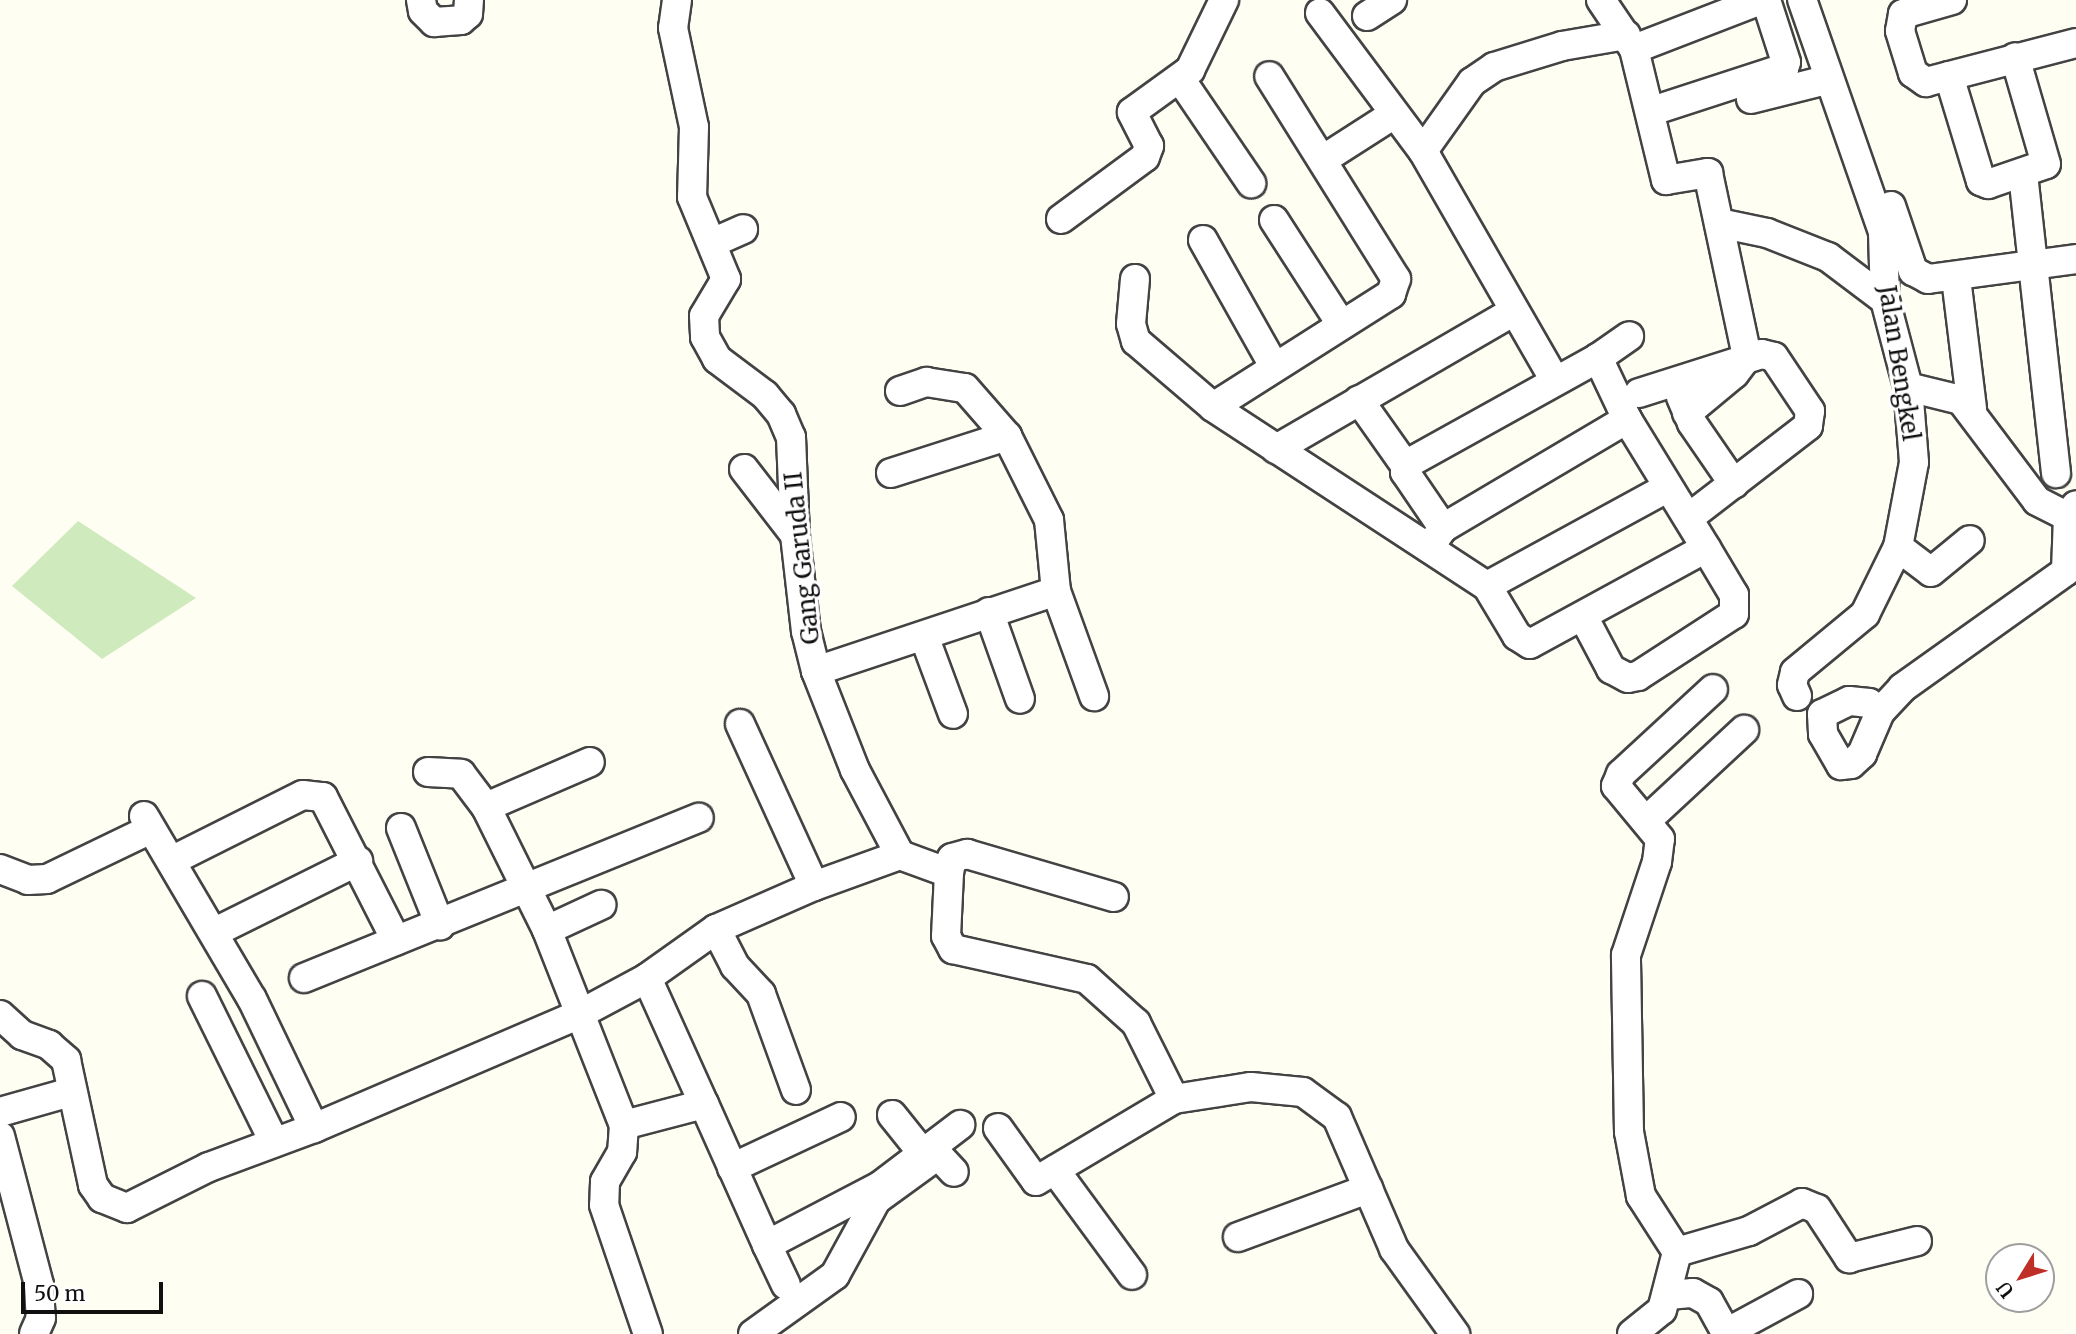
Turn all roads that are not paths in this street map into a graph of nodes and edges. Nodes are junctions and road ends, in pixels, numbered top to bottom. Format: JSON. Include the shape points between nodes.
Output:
{"nodes":[{"id":1,"x":421,"y":0,"type":"edge"},
{"id":2,"x":469,"y":0,"type":"edge"},
{"id":3,"x":677,"y":0,"type":"edge"},
{"id":4,"x":1224,"y":0,"type":"edge"},
{"id":5,"x":1392,"y":0,"type":"edge"},
{"id":6,"x":1601,"y":0,"type":"edge"},
{"id":7,"x":1763,"y":0,"type":"edge"},
{"id":8,"x":1802,"y":0,"type":"edge"},
{"id":9,"x":1952,"y":0,"type":"edge"},
{"id":10,"x":1320,"y":13,"type":"dead end"},
{"id":11,"x":1367,"y":16,"type":"dead end"},
{"id":12,"x":1630,"y":42,"type":"junction"},
{"id":13,"x":2076,"y":43,"type":"edge"},
{"id":14,"x":2015,"y":57,"type":"junction"},
{"id":15,"x":1269,"y":76,"type":"dead end"},
{"id":16,"x":1949,"y":76,"type":"junction"},
{"id":17,"x":1181,"y":80,"type":"junction"},
{"id":18,"x":1818,"y":82,"type":"junction"},
{"id":19,"x":1652,"y":111,"type":"junction"},
{"id":20,"x":1697,"y":112,"type":"dead end"},
{"id":21,"x":1394,"y":114,"type":"junction"},
{"id":22,"x":1861,"y":138,"type":"dead end"},
{"id":23,"x":1423,"y":151,"type":"junction"},
{"id":24,"x":1324,"y":159,"type":"junction"},
{"id":25,"x":1251,"y":183,"type":"dead end"},
{"id":26,"x":2024,"y":183,"type":"dead end"},
{"id":27,"x":1061,"y":219,"type":"dead end"},
{"id":28,"x":1274,"y":220,"type":"dead end"},
{"id":29,"x":1719,"y":223,"type":"junction"},
{"id":30,"x":743,"y":229,"type":"dead end"},
{"id":31,"x":1203,"y":240,"type":"dead end"},
{"id":32,"x":712,"y":243,"type":"junction"},
{"id":33,"x":2076,"y":259,"type":"edge"},
{"id":34,"x":2035,"y":267,"type":"junction"},
{"id":35,"x":1956,"y":278,"type":"junction"},
{"id":36,"x":1135,"y":279,"type":"dead end"},
{"id":37,"x":1885,"y":300,"type":"junction"},
{"id":38,"x":1514,"y":311,"type":"junction"},
{"id":39,"x":1341,"y":324,"type":"junction"},
{"id":40,"x":1629,"y":336,"type":"dead end"},
{"id":41,"x":1598,"y":358,"type":"junction"},
{"id":42,"x":1747,"y":358,"type":"junction"},
{"id":43,"x":1275,"y":366,"type":"junction"},
{"id":44,"x":1555,"y":381,"type":"junction"},
{"id":45,"x":1675,"y":381,"type":"junction"},
{"id":46,"x":1908,"y":387,"type":"junction"},
{"id":47,"x":900,"y":391,"type":"dead end"},
{"id":48,"x":1639,"y":393,"type":"dead end"},
{"id":49,"x":1359,"y":400,"type":"junction"},
{"id":50,"x":1213,"y":407,"type":"junction"},
{"id":51,"x":1972,"y":410,"type":"dead end"},
{"id":52,"x":1687,"y":414,"type":"junction"},
{"id":53,"x":1627,"y":419,"type":"junction"},
{"id":54,"x":1007,"y":436,"type":"junction"},
{"id":55,"x":1276,"y":449,"type":"junction"},
{"id":56,"x":1405,"y":466,"type":"junction"},
{"id":57,"x":744,"y":470,"type":"dead end"},
{"id":58,"x":891,"y":473,"type":"dead end"},
{"id":59,"x":2056,"y":473,"type":"dead end"},
{"id":60,"x":1734,"y":484,"type":"junction"},
{"id":61,"x":1667,"y":488,"type":"junction"},
{"id":62,"x":2072,"y":511,"type":"edge"},
{"id":63,"x":1690,"y":517,"type":"dead end"},
{"id":64,"x":795,"y":535,"type":"junction"},
{"id":65,"x":1436,"y":538,"type":"junction"},
{"id":66,"x":1970,"y":540,"type":"dead end"},
{"id":67,"x":1898,"y":547,"type":"junction"},
{"id":68,"x":1706,"y":548,"type":"junction"},
{"id":69,"x":1487,"y":586,"type":"junction"},
{"id":70,"x":1056,"y":591,"type":"junction"},
{"id":71,"x":989,"y":612,"type":"junction"},
{"id":72,"x":1584,"y":618,"type":"junction"},
{"id":73,"x":924,"y":636,"type":"junction"},
{"id":74,"x":816,"y":671,"type":"junction"},
{"id":75,"x":1713,"y":689,"type":"dead end"},
{"id":76,"x":1094,"y":696,"type":"dead end"},
{"id":77,"x":1797,"y":696,"type":"dead end"},
{"id":78,"x":1020,"y":699,"type":"dead end"},
{"id":79,"x":1881,"y":712,"type":"dead end"},
{"id":80,"x":953,"y":714,"type":"dead end"},
{"id":81,"x":740,"y":724,"type":"dead end"},
{"id":82,"x":1744,"y":730,"type":"dead end"},
{"id":83,"x":590,"y":762,"type":"dead end"},
{"id":84,"x":428,"y":772,"type":"dead end"},
{"id":85,"x":486,"y":807,"type":"junction"},
{"id":86,"x":699,"y":818,"type":"dead end"},
{"id":87,"x":1646,"y":821,"type":"junction"},
{"id":88,"x":401,"y":828,"type":"dead end"},
{"id":89,"x":900,"y":855,"type":"junction"},
{"id":90,"x":181,"y":856,"type":"dead end"},
{"id":91,"x":358,"y":861,"type":"junction"},
{"id":92,"x":0,"y":869,"type":"edge"},
{"id":93,"x":949,"y":873,"type":"junction"},
{"id":94,"x":814,"y":886,"type":"junction"},
{"id":95,"x":527,"y":889,"type":"junction"},
{"id":96,"x":1114,"y":897,"type":"dead end"},
{"id":97,"x":601,"y":905,"type":"dead end"},
{"id":98,"x":440,"y":925,"type":"junction"},
{"id":99,"x":223,"y":928,"type":"dead end"},
{"id":100,"x":716,"y":929,"type":"junction"},
{"id":101,"x":547,"y":930,"type":"junction"},
{"id":102,"x":396,"y":940,"type":"junction"},
{"id":103,"x":304,"y":978,"type":"dead end"},
{"id":104,"x":647,"y":978,"type":"junction"},
{"id":105,"x":202,"y":996,"type":"dead end"},
{"id":106,"x":580,"y":1014,"type":"junction"},
{"id":107,"x":0,"y":1015,"type":"edge"},
{"id":108,"x":796,"y":1090,"type":"dead end"},
{"id":109,"x":60,"y":1095,"type":"dead end"},
{"id":110,"x":1174,"y":1099,"type":"junction"},
{"id":111,"x":704,"y":1104,"type":"junction"},
{"id":112,"x":0,"y":1112,"type":"edge"},
{"id":113,"x":892,"y":1115,"type":"dead end"},
{"id":114,"x":841,"y":1117,"type":"dead end"},
{"id":115,"x":624,"y":1125,"type":"junction"},
{"id":116,"x":960,"y":1125,"type":"dead end"},
{"id":117,"x":314,"y":1128,"type":"junction"},
{"id":118,"x":998,"y":1128,"type":"dead end"},
{"id":119,"x":0,"y":1136,"type":"edge"},
{"id":120,"x":274,"y":1142,"type":"junction"},
{"id":121,"x":924,"y":1155,"type":"junction"},
{"id":122,"x":732,"y":1168,"type":"junction"},
{"id":123,"x":1055,"y":1170,"type":"junction"},
{"id":124,"x":954,"y":1172,"type":"dead end"},
{"id":125,"x":1368,"y":1189,"type":"junction"},
{"id":126,"x":1238,"y":1237,"type":"dead end"},
{"id":127,"x":1917,"y":1241,"type":"dead end"},
{"id":128,"x":767,"y":1245,"type":"junction"},
{"id":129,"x":1677,"y":1252,"type":"junction"},
{"id":130,"x":1132,"y":1275,"type":"dead end"},
{"id":131,"x":786,"y":1284,"type":"dead end"},
{"id":132,"x":1798,"y":1294,"type":"dead end"},
{"id":133,"x":1669,"y":1295,"type":"junction"},
{"id":134,"x":34,"y":1334,"type":"edge"},
{"id":135,"x":648,"y":1334,"type":"edge"},
{"id":136,"x":753,"y":1334,"type":"edge"},
{"id":137,"x":1455,"y":1334,"type":"edge"},
{"id":138,"x":1632,"y":1334,"type":"edge"}],
"edges":[{"from":1,"to":2,"type":"street","via":[[423,11],[434,22],[461,20],[468,14]]},
{"from":3,"to":32,"type":"street","name":"Gang Garuda II","via":[[673,28],[694,127],[692,197]]},
{"from":4,"to":17,"type":"street"},
{"from":5,"to":11,"type":"street"},
{"from":6,"to":12,"type":"street"},
{"from":7,"to":12,"type":"street"},
{"from":7,"to":19,"type":"street","via":[[1786,62],[1784,68]]},
{"from":8,"to":18,"type":"street","name":"Jalan Bengkel"},
{"from":9,"to":16,"type":"street","via":[[1903,14],[1900,31],[1913,73],[1926,82]]},
{"from":10,"to":21,"type":"street"},
{"from":12,"to":19,"type":"street"},
{"from":12,"to":23,"type":"street","via":[[1562,46],[1494,67],[1472,82]]},
{"from":13,"to":14,"type":"street"},
{"from":14,"to":16,"type":"street"},
{"from":14,"to":16,"type":"street","via":[[2046,164],[1988,184],[1981,181]]},
{"from":15,"to":24,"type":"street"},
{"from":17,"to":25,"type":"street"},
{"from":17,"to":27,"type":"street","via":[[1132,112],[1149,146],[1145,157]]},
{"from":18,"to":20,"type":"street"},
{"from":18,"to":37,"type":"street","name":"Jalan Bengkel","via":[[1883,232]]},
{"from":19,"to":29,"type":"street","via":[[1666,180],[1709,173]]},
{"from":21,"to":23,"type":"street"},
{"from":21,"to":24,"type":"street"},
{"from":22,"to":35,"type":"street","via":[[1913,271],[1928,279]]},
{"from":23,"to":38,"type":"street"},
{"from":24,"to":39,"type":"street","via":[[1396,279],[1391,295]]},
{"from":26,"to":34,"type":"street"},
{"from":28,"to":39,"type":"street"},
{"from":29,"to":37,"type":"street","via":[[1767,233],[1828,257]]},
{"from":29,"to":42,"type":"street"},
{"from":30,"to":32,"type":"street"},
{"from":31,"to":43,"type":"street"},
{"from":32,"to":64,"type":"street","name":"Gang Garuda II","via":[[726,279],[705,316],[705,337],[717,359],[765,395],[781,414],[791,437]]},
{"from":33,"to":34,"type":"street"},
{"from":34,"to":35,"type":"street"},
{"from":34,"to":59,"type":"street"},
{"from":35,"to":51,"type":"street"},
{"from":36,"to":50,"type":"street","via":[[1131,324],[1136,341]]},
{"from":37,"to":46,"type":"street","name":"Jalan Bengkel"},
{"from":38,"to":44,"type":"street"},
{"from":38,"to":49,"type":"street"},
{"from":39,"to":43,"type":"street"},
{"from":40,"to":41,"type":"street"},
{"from":41,"to":44,"type":"street"},
{"from":41,"to":53,"type":"street"},
{"from":42,"to":45,"type":"street"},
{"from":42,"to":52,"type":"street"},
{"from":42,"to":60,"type":"street","via":[[1774,357],[1810,411],[1808,426]]},
{"from":43,"to":50,"type":"street"},
{"from":44,"to":56,"type":"street"},
{"from":45,"to":48,"type":"street"},
{"from":45,"to":52,"type":"street"},
{"from":46,"to":62,"type":"street","via":[[1961,400],[2037,501]]},
{"from":46,"to":67,"type":"street","name":"Jalan Bengkel","via":[[1914,461]]},
{"from":47,"to":54,"type":"street","via":[[926,382],[965,388]]},
{"from":49,"to":55,"type":"street"},
{"from":49,"to":56,"type":"street"},
{"from":50,"to":55,"type":"street"},
{"from":52,"to":60,"type":"street"},
{"from":53,"to":61,"type":"street"},
{"from":53,"to":65,"type":"street"},
{"from":54,"to":58,"type":"street"},
{"from":54,"to":70,"type":"street","via":[[1049,520]]},
{"from":55,"to":65,"type":"street"},
{"from":56,"to":65,"type":"street"},
{"from":57,"to":64,"type":"street"},
{"from":60,"to":63,"type":"street"},
{"from":61,"to":68,"type":"street"},
{"from":61,"to":69,"type":"street"},
{"from":62,"to":79,"type":"street","via":[[2066,571],[1902,688]]},
{"from":64,"to":74,"type":"street","name":"Gang Garuda II","via":[[806,631]]},
{"from":65,"to":69,"type":"street"},
{"from":66,"to":67,"type":"street","via":[[1931,572]]},
{"from":67,"to":77,"type":"street","name":"Jalan Bengkel","via":[[1865,614],[1795,673],[1792,685]]},
{"from":68,"to":72,"type":"street"},
{"from":68,"to":72,"type":"street","via":[[1734,595],[1734,614],[1638,676],[1628,678],[1611,668]]},
{"from":69,"to":72,"type":"street","via":[[1517,636],[1530,644]]},
{"from":70,"to":71,"type":"street"},
{"from":70,"to":76,"type":"street"},
{"from":71,"to":73,"type":"street"},
{"from":71,"to":78,"type":"street"},
{"from":73,"to":74,"type":"street"},
{"from":73,"to":80,"type":"street"},
{"from":74,"to":89,"type":"street","name":"Gang Garuda II","via":[[855,770]]},
{"from":75,"to":87,"type":"street","via":[[1621,774],[1616,786]]},
{"from":81,"to":94,"type":"street"},
{"from":82,"to":87,"type":"street"},
{"from":83,"to":85,"type":"street"},
{"from":84,"to":85,"type":"street","via":[[461,774]]},
{"from":85,"to":95,"type":"street"},
{"from":86,"to":95,"type":"street"},
{"from":87,"to":129,"type":"street","via":[[1660,839],[1657,862],[1626,955],[1629,1132],[1641,1196]]},
{"from":88,"to":98,"type":"street"},
{"from":89,"to":93,"type":"street"},
{"from":89,"to":94,"type":"street"},
{"from":90,"to":91,"type":"street","via":[[303,795],[315,794],[330,805]]},
{"from":91,"to":99,"type":"street"},
{"from":91,"to":102,"type":"street"},
{"from":92,"to":117,"type":"street","via":[[29,880],[47,879],[148,822],[253,999]]},
{"from":93,"to":96,"type":"street","via":[[952,858],[967,854]]},
{"from":93,"to":110,"type":"street","via":[[946,936],[953,949],[1087,979],[1136,1023]]},
{"from":94,"to":100,"type":"street"},
{"from":95,"to":98,"type":"street"},
{"from":95,"to":101,"type":"street"},
{"from":97,"to":101,"type":"street"},
{"from":98,"to":102,"type":"street"},
{"from":100,"to":104,"type":"street"},
{"from":100,"to":108,"type":"street","via":[[735,966],[761,993]]},
{"from":101,"to":106,"type":"street"},
{"from":102,"to":103,"type":"street"},
{"from":104,"to":106,"type":"street"},
{"from":104,"to":111,"type":"street"},
{"from":105,"to":120,"type":"street"},
{"from":106,"to":115,"type":"street"},
{"from":106,"to":117,"type":"street"},
{"from":107,"to":120,"type":"street","via":[[22,1035],[49,1045],[66,1060],[93,1185],[114,1206],[127,1208],[144,1202],[209,1167]]},
{"from":109,"to":112,"type":"street"},
{"from":110,"to":123,"type":"street"},
{"from":110,"to":125,"type":"street","via":[[1251,1087],[1303,1092],[1338,1117]]},
{"from":111,"to":115,"type":"street"},
{"from":111,"to":122,"type":"street"},
{"from":113,"to":121,"type":"street"},
{"from":114,"to":122,"type":"street"},
{"from":115,"to":135,"type":"street","via":[[622,1152],[604,1182],[604,1205]]},
{"from":116,"to":121,"type":"street"},
{"from":117,"to":120,"type":"street"},
{"from":118,"to":123,"type":"street","via":[[1035,1181]]},
{"from":119,"to":134,"type":"street","via":[[39,1285],[41,1318]]},
{"from":121,"to":128,"type":"street","via":[[880,1186]]},
{"from":122,"to":128,"type":"street"},
{"from":123,"to":130,"type":"street"},
{"from":124,"to":136,"type":"street","via":[[938,1154],[876,1200],[835,1275]]},
{"from":125,"to":126,"type":"street"},
{"from":125,"to":137,"type":"street","via":[[1394,1249]]},
{"from":127,"to":129,"type":"street","via":[[1849,1258],[1816,1209],[1802,1203],[1749,1231]]},
{"from":128,"to":131,"type":"street"},
{"from":129,"to":133,"type":"street"},
{"from":132,"to":133,"type":"street","via":[[1726,1333],[1709,1302],[1693,1293]]},
{"from":133,"to":138,"type":"street","via":[[1662,1310]]}]}
